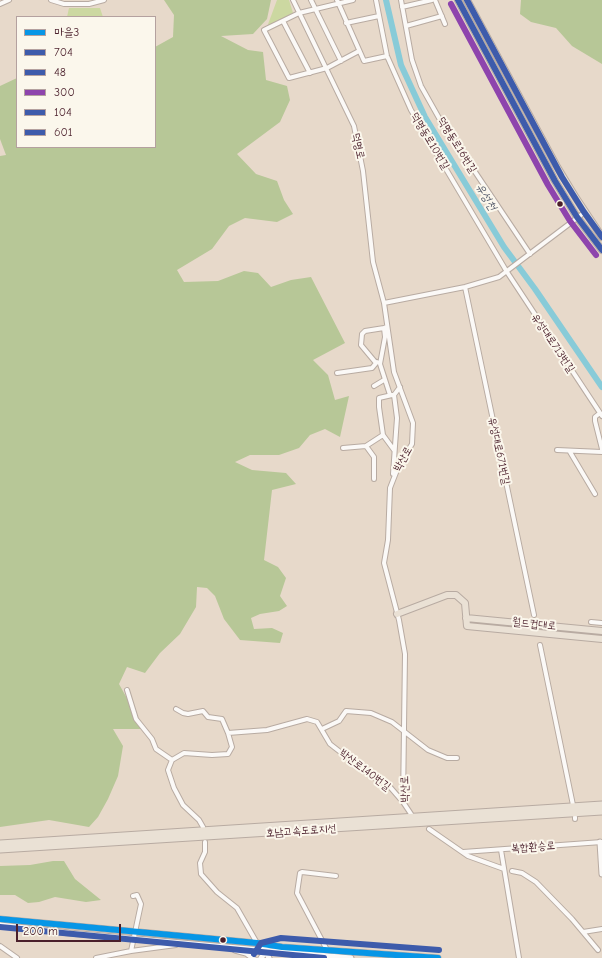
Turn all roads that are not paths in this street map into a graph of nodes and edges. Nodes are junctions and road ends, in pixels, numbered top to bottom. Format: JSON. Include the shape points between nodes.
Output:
{"nodes":[{"id":1,"x":9,"y":0,"type":"edge"},
{"id":2,"x":51,"y":0,"type":"edge"},
{"id":3,"x":104,"y":0,"type":"edge"},
{"id":4,"x":293,"y":0,"type":"edge"},
{"id":5,"x":311,"y":0,"type":"edge"},
{"id":6,"x":353,"y":0,"type":"edge"},
{"id":7,"x":376,"y":0,"type":"edge"},
{"id":8,"x":401,"y":0,"type":"edge"},
{"id":9,"x":432,"y":0,"type":"edge"},
{"id":10,"x":435,"y":0,"type":"edge"},
{"id":11,"x":458,"y":0,"type":"edge"},
{"id":12,"x":467,"y":0,"type":"edge"},
{"id":13,"x":337,"y":2,"type":"edge"},
{"id":14,"x":0,"y":4,"type":"edge"},
{"id":15,"x":402,"y":7,"type":"junction"},
{"id":16,"x":315,"y":9,"type":"junction"},
{"id":17,"x":299,"y":13,"type":"junction"},
{"id":18,"x":379,"y":16,"type":"junction"},
{"id":19,"x":442,"y":16,"type":"junction"},
{"id":20,"x":283,"y":20,"type":"junction"},
{"id":21,"x":346,"y":22,"type":"junction"},
{"id":22,"x":446,"y":24,"type":"dead end"},
{"id":23,"x":406,"y":26,"type":"junction"},
{"id":24,"x":359,"y":51,"type":"junction"},
{"id":25,"x":387,"y":56,"type":"junction"},
{"id":26,"x":341,"y":61,"type":"junction"},
{"id":27,"x":327,"y":68,"type":"junction"},
{"id":28,"x":310,"y":73,"type":"junction"},
{"id":29,"x":585,"y":212,"type":"junction"},
{"id":30,"x":578,"y":217,"type":"junction"},
{"id":31,"x":602,"y":237,"type":"edge"},
{"id":32,"x":602,"y":250,"type":"edge"},
{"id":33,"x":530,"y":254,"type":"junction"},
{"id":34,"x":508,"y":272,"type":"junction"},
{"id":35,"x":465,"y":287,"type":"junction"},
{"id":36,"x":384,"y":303,"type":"junction"},
{"id":37,"x":386,"y":328,"type":"junction"},
{"id":38,"x":381,"y":360,"type":"junction"},
{"id":39,"x":376,"y":363,"type":"junction"},
{"id":40,"x":337,"y":373,"type":"dead end"},
{"id":41,"x":384,"y":380,"type":"junction"},
{"id":42,"x":374,"y":386,"type":"dead end"},
{"id":43,"x":400,"y":387,"type":"junction"},
{"id":44,"x":392,"y":395,"type":"junction"},
{"id":45,"x":601,"y":414,"type":"edge"},
{"id":46,"x":383,"y":435,"type":"junction"},
{"id":47,"x":366,"y":446,"type":"junction"},
{"id":48,"x":343,"y":448,"type":"dead end"},
{"id":49,"x":602,"y":449,"type":"edge"},
{"id":50,"x":394,"y":450,"type":"junction"},
{"id":51,"x":557,"y":450,"type":"dead end"},
{"id":52,"x":570,"y":452,"type":"junction"},
{"id":53,"x":602,"y":452,"type":"edge"},
{"id":54,"x":393,"y":477,"type":"junction"},
{"id":55,"x":374,"y":479,"type":"dead end"},
{"id":56,"x":595,"y":494,"type":"dead end"},
{"id":57,"x":397,"y":614,"type":"junction"},
{"id":58,"x":534,"y":615,"type":"dead end"},
{"id":59,"x":466,"y":618,"type":"junction"},
{"id":60,"x":591,"y":622,"type":"dead end"},
{"id":61,"x":602,"y":623,"type":"edge"},
{"id":62,"x":602,"y":631,"type":"edge"},
{"id":63,"x":602,"y":639,"type":"edge"},
{"id":64,"x":540,"y":646,"type":"dead end"},
{"id":65,"x":127,"y":690,"type":"dead end"},
{"id":66,"x":176,"y":709,"type":"dead end"},
{"id":67,"x":322,"y":729,"type":"junction"},
{"id":68,"x":405,"y":732,"type":"junction"},
{"id":69,"x":228,"y":733,"type":"junction"},
{"id":70,"x":456,"y":758,"type":"dead end"},
{"id":71,"x":172,"y":760,"type":"junction"},
{"id":72,"x":403,"y":802,"type":"junction"},
{"id":73,"x":573,"y":804,"type":"dead end"},
{"id":74,"x":602,"y":805,"type":"edge"},
{"id":75,"x":602,"y":811,"type":"edge"},
{"id":76,"x":411,"y":814,"type":"dead end"},
{"id":77,"x":204,"y":827,"type":"dead end"},
{"id":78,"x":429,"y":829,"type":"dead end"},
{"id":79,"x":205,"y":842,"type":"dead end"},
{"id":80,"x":601,"y":842,"type":"edge"},
{"id":81,"x":0,"y":844,"type":"edge"},
{"id":82,"x":0,"y":849,"type":"edge"},
{"id":83,"x":501,"y":850,"type":"junction"},
{"id":84,"x":463,"y":852,"type":"junction"},
{"id":85,"x":504,"y":869,"type":"junction"},
{"id":86,"x":512,"y":870,"type":"dead end"},
{"id":87,"x":602,"y":874,"type":"edge"},
{"id":88,"x":336,"y":876,"type":"dead end"},
{"id":89,"x":133,"y":896,"type":"dead end"},
{"id":90,"x":0,"y":919,"type":"edge"},
{"id":91,"x":0,"y":925,"type":"edge"},
{"id":92,"x":602,"y":929,"type":"edge"},
{"id":93,"x":134,"y":932,"type":"junction"},
{"id":94,"x":583,"y":932,"type":"junction"},
{"id":95,"x":132,"y":939,"type":"junction"},
{"id":96,"x":179,"y":943,"type":"junction"},
{"id":97,"x":257,"y":943,"type":"junction"},
{"id":98,"x":0,"y":946,"type":"edge"},
{"id":99,"x":221,"y":946,"type":"junction"},
{"id":100,"x":281,"y":946,"type":"junction"},
{"id":101,"x":327,"y":950,"type":"junction"},
{"id":102,"x":598,"y":950,"type":"dead end"},
{"id":103,"x":131,"y":951,"type":"junction"},
{"id":104,"x":286,"y":953,"type":"junction"},
{"id":105,"x":267,"y":955,"type":"edge"},
{"id":106,"x":369,"y":956,"type":"edge"},
{"id":107,"x":17,"y":958,"type":"edge"},
{"id":108,"x":96,"y":958,"type":"edge"},
{"id":109,"x":253,"y":958,"type":"edge"},
{"id":110,"x":260,"y":958,"type":"edge"},
{"id":111,"x":278,"y":958,"type":"edge"},
{"id":112,"x":351,"y":958,"type":"edge"},
{"id":113,"x":438,"y":958,"type":"edge"},
{"id":114,"x":519,"y":958,"type":"edge"}],
"edges":[{"from":1,"to":14,"type":"street"},
{"from":2,"to":3,"type":"street","via":[[64,4],[90,4]]},
{"from":4,"to":17,"type":"street","name":"덕명로"},
{"from":5,"to":16,"type":"street"},
{"from":6,"to":13,"type":"street"},
{"from":7,"to":18,"type":"street","name":"덕명동로10번길"},
{"from":8,"to":15,"type":"street","name":"덕명동로16번길"},
{"from":9,"to":15,"type":"street"},
{"from":10,"to":19,"type":"street"},
{"from":11,"to":30,"type":"main road","via":[[555,181]]},
{"from":12,"to":29,"type":"main road","via":[[535,128]]},
{"from":13,"to":16,"type":"street"},
{"from":13,"to":21,"type":"street"},
{"from":15,"to":23,"type":"street","name":"덕명동로16번길"},
{"from":16,"to":17,"type":"street"},
{"from":16,"to":26,"type":"street"},
{"from":17,"to":20,"type":"street"},
{"from":17,"to":27,"type":"street","name":"덕명로"},
{"from":18,"to":21,"type":"street"},
{"from":18,"to":25,"type":"street","name":"덕명동로10번길"},
{"from":19,"to":22,"type":"street"},
{"from":19,"to":23,"type":"street"},
{"from":20,"to":28,"type":"street"},
{"from":20,"to":28,"type":"street","via":[[264,30],[289,78]]},
{"from":21,"to":24,"type":"street"},
{"from":23,"to":33,"type":"street","name":"덕명동로16번길","via":[[416,71],[439,118]]},
{"from":24,"to":25,"type":"street","via":[[364,61]]},
{"from":24,"to":26,"type":"street"},
{"from":25,"to":34,"type":"street","name":"덕명동로10번길","via":[[411,110]]},
{"from":26,"to":27,"type":"street"},
{"from":27,"to":28,"type":"street"},
{"from":27,"to":36,"type":"street","name":"덕명로","via":[[355,132],[367,195],[372,262]]},
{"from":29,"to":30,"type":"street"},
{"from":29,"to":31,"type":"main road"},
{"from":30,"to":32,"type":"main road"},
{"from":30,"to":33,"type":"street"},
{"from":33,"to":34,"type":"street"},
{"from":34,"to":35,"type":"street","via":[[492,280]]},
{"from":34,"to":45,"type":"street","name":"유성대로713번길"},
{"from":35,"to":36,"type":"street"},
{"from":35,"to":58,"type":"street","name":"유성대로671번길"},
{"from":36,"to":37,"type":"street","name":"박산로"},
{"from":37,"to":38,"type":"street"},
{"from":37,"to":39,"type":"street","via":[[365,331],[362,334],[361,345]]},
{"from":37,"to":43,"type":"street","name":"박산로","via":[[394,372]]},
{"from":38,"to":39,"type":"street"},
{"from":38,"to":41,"type":"street"},
{"from":39,"to":40,"type":"street","via":[[372,368]]},
{"from":41,"to":42,"type":"street"},
{"from":41,"to":44,"type":"street"},
{"from":43,"to":44,"type":"street"},
{"from":43,"to":54,"type":"street","name":"박산로","via":[[410,411],[413,433],[412,444]]},
{"from":44,"to":46,"type":"street","via":[[379,398]]},
{"from":44,"to":50,"type":"street","via":[[397,418]]},
{"from":45,"to":49,"type":"street","name":"유성대로713번길","via":[[596,417],[595,422]]},
{"from":46,"to":47,"type":"street"},
{"from":46,"to":50,"type":"street"},
{"from":47,"to":48,"type":"street"},
{"from":47,"to":55,"type":"street","via":[[374,457]]},
{"from":50,"to":54,"type":"street"},
{"from":51,"to":52,"type":"street"},
{"from":52,"to":53,"type":"street"},
{"from":52,"to":56,"type":"street"},
{"from":54,"to":57,"type":"street","name":"박산로","via":[[384,563]]},
{"from":57,"to":59,"type":"main road","via":[[451,594],[462,599],[466,606]]},
{"from":57,"to":68,"type":"street","name":"박산로","via":[[405,654]]},
{"from":59,"to":62,"type":"main road","name":"월드컵대로"},
{"from":59,"to":63,"type":"main road","name":"월드컵대로","via":[[467,626]]},
{"from":60,"to":61,"type":"street"},
{"from":64,"to":73,"type":"street"},
{"from":65,"to":71,"type":"street","via":[[136,719],[152,738],[156,749]]},
{"from":66,"to":69,"type":"street","via":[[188,714],[203,711],[208,717],[222,719]]},
{"from":67,"to":68,"type":"street","via":[[339,721],[346,711],[381,716]]},
{"from":67,"to":69,"type":"street","name":"박산로140번길","via":[[317,722],[307,719],[267,730]]},
{"from":67,"to":72,"type":"street","name":"박산로140번길","via":[[330,744],[390,787]]},
{"from":68,"to":70,"type":"street","via":[[428,750],[447,758]]},
{"from":68,"to":72,"type":"street","name":"박산로"},
{"from":69,"to":71,"type":"street","via":[[232,747],[228,754],[212,756],[184,753]]},
{"from":71,"to":77,"type":"street","via":[[168,770],[174,788],[183,805]]},
{"from":72,"to":76,"type":"street","name":"박산로"},
{"from":74,"to":81,"type":"highway","name":"호남고속도로지선"},
{"from":75,"to":82,"type":"highway","name":"호남고속도로지선"},
{"from":78,"to":84,"type":"street"},
{"from":79,"to":97,"type":"street","via":[[205,852],[200,864],[201,874],[217,892],[237,908]]},
{"from":80,"to":83,"type":"street","name":"복합환승로"},
{"from":80,"to":87,"type":"street"},
{"from":83,"to":84,"type":"street","name":"복합환승로"},
{"from":83,"to":85,"type":"street"},
{"from":84,"to":85,"type":"street"},
{"from":85,"to":114,"type":"street"},
{"from":86,"to":94,"type":"street","via":[[536,882]]},
{"from":88,"to":101,"type":"street","via":[[302,872],[297,893]]},
{"from":89,"to":93,"type":"street","via":[[137,895],[140,904]]},
{"from":90,"to":93,"type":"street"},
{"from":91,"to":95,"type":"street"},
{"from":92,"to":94,"type":"street"},
{"from":93,"to":95,"type":"street"},
{"from":93,"to":97,"type":"street"},
{"from":94,"to":102,"type":"street"},
{"from":95,"to":96,"type":"street"},
{"from":95,"to":103,"type":"street"},
{"from":96,"to":99,"type":"street"},
{"from":96,"to":103,"type":"street"},
{"from":97,"to":100,"type":"street"},
{"from":97,"to":105,"type":"street"},
{"from":98,"to":107,"type":"street"},
{"from":99,"to":105,"type":"street"},
{"from":99,"to":109,"type":"street"},
{"from":100,"to":101,"type":"street"},
{"from":100,"to":105,"type":"street"},
{"from":101,"to":106,"type":"street"},
{"from":103,"to":108,"type":"street"},
{"from":104,"to":105,"type":"street"},
{"from":104,"to":111,"type":"street"},
{"from":104,"to":112,"type":"street"},
{"from":105,"to":110,"type":"street"},
{"from":106,"to":113,"type":"street"}]}
